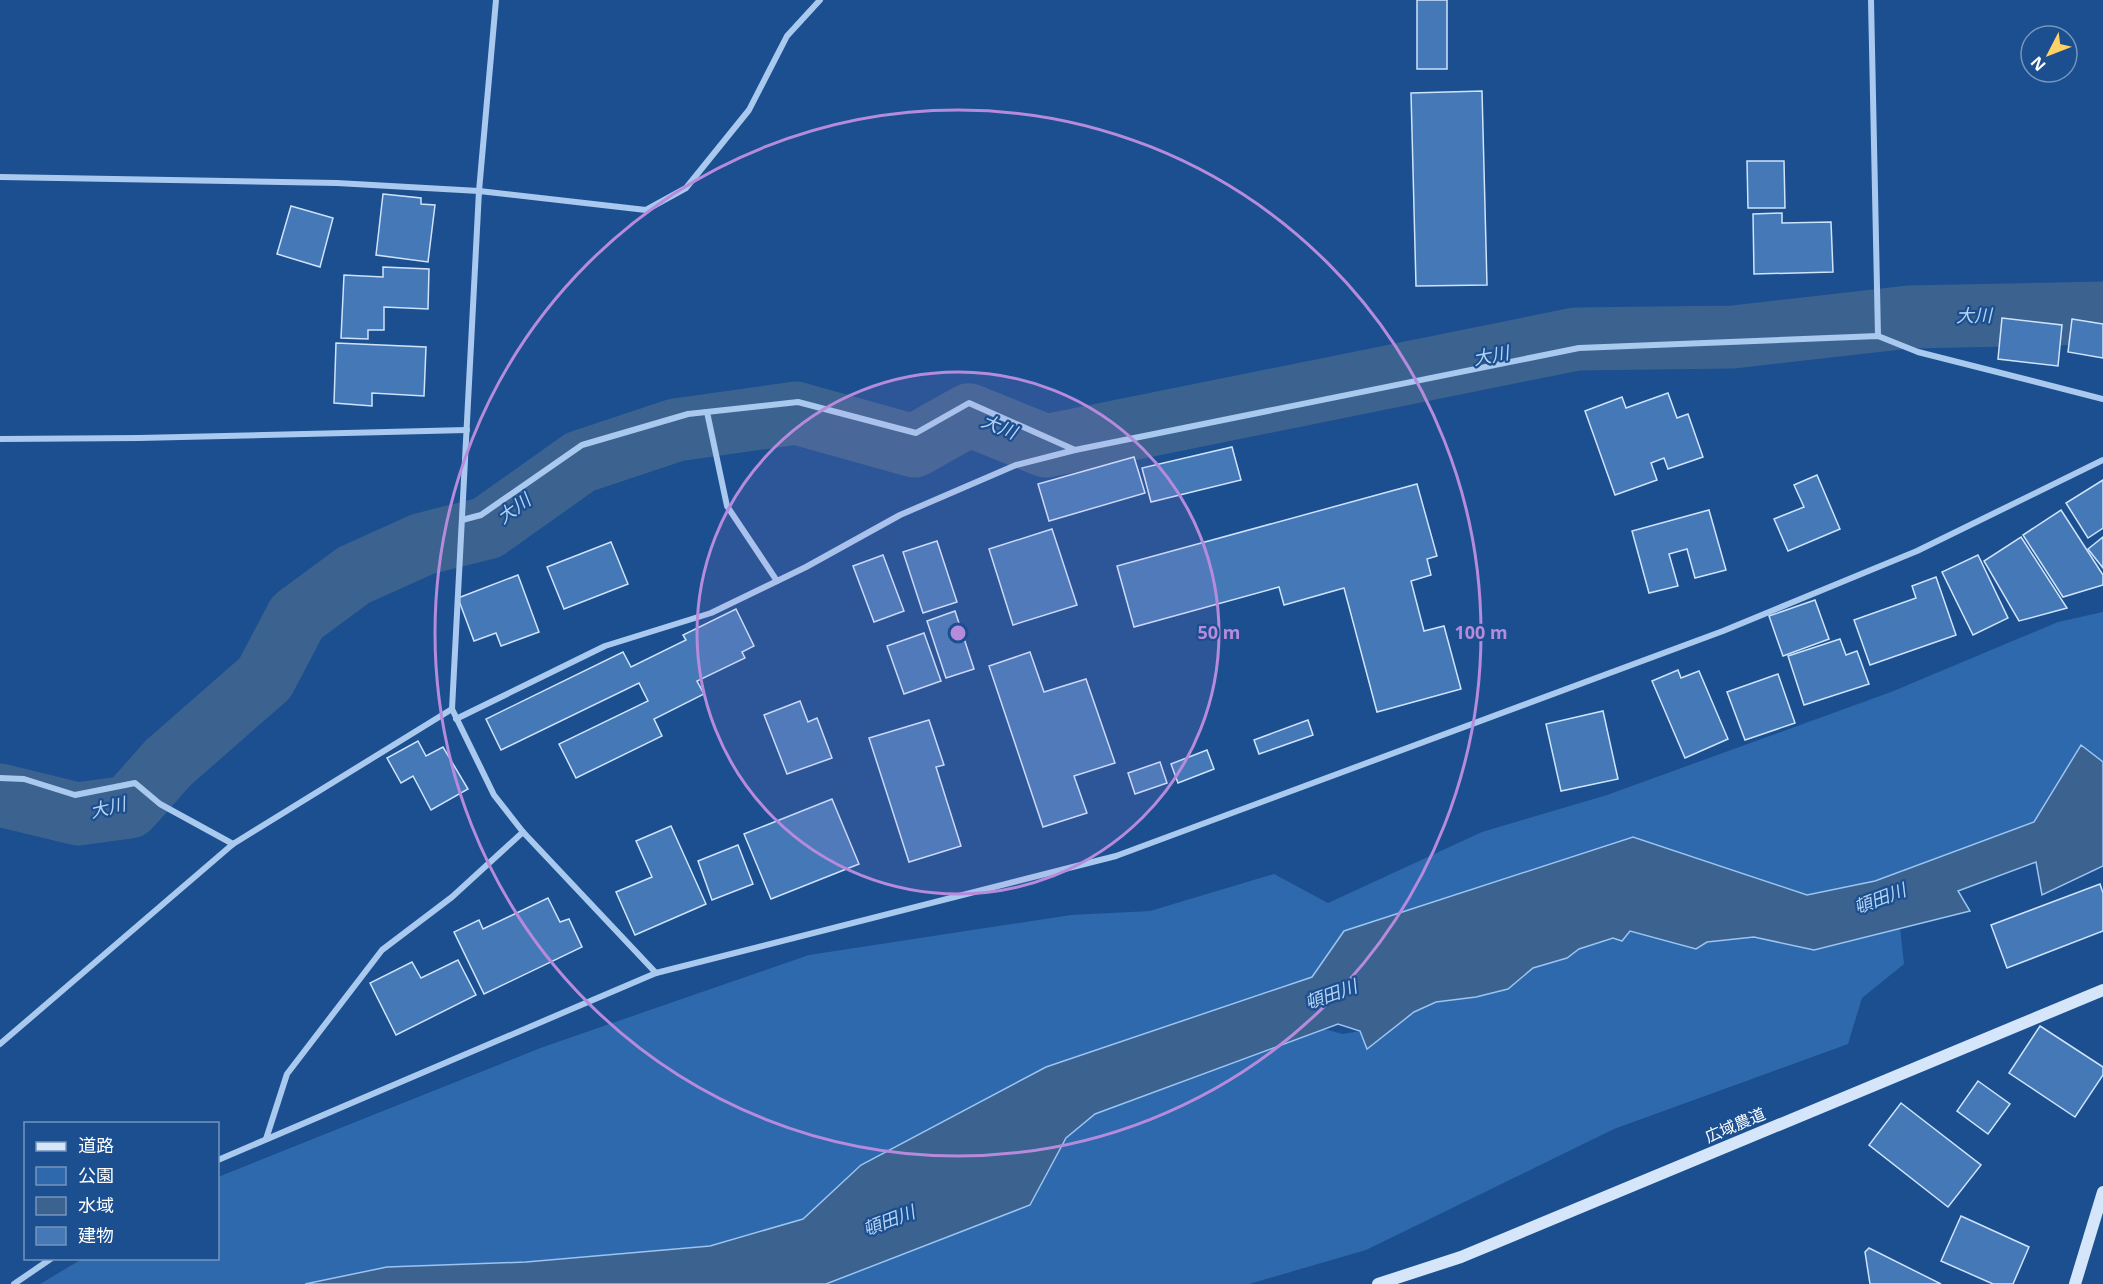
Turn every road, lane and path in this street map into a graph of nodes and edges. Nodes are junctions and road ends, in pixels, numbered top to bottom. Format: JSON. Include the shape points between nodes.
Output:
{"nodes":[{"id":1,"x":496,"y":0,"type":"edge"},
{"id":2,"x":820,"y":0,"type":"edge"},
{"id":3,"x":1871,"y":0,"type":"edge"},
{"id":4,"x":0,"y":177,"type":"edge"},
{"id":5,"x":479,"y":191,"type":"junction"},
{"id":6,"x":1878,"y":336,"type":"junction"},
{"id":7,"x":2103,"y":399,"type":"edge"},
{"id":8,"x":707,"y":412,"type":"junction"},
{"id":9,"x":467,"y":430,"type":"junction"},
{"id":10,"x":0,"y":439,"type":"edge"},
{"id":11,"x":1075,"y":450,"type":"junction"},
{"id":12,"x":2103,"y":460,"type":"edge"},
{"id":13,"x":462,"y":520,"type":"junction"},
{"id":14,"x":777,"y":581,"type":"junction"},
{"id":15,"x":452,"y":710,"type":"junction"},
{"id":16,"x":456,"y":718,"type":"junction"},
{"id":17,"x":0,"y":778,"type":"edge"},
{"id":18,"x":523,"y":832,"type":"junction"},
{"id":19,"x":233,"y":844,"type":"junction"},
{"id":20,"x":656,"y":972,"type":"junction"},
{"id":21,"x":2103,"y":990,"type":"edge"},
{"id":22,"x":0,"y":1044,"type":"edge"},
{"id":23,"x":266,"y":1139,"type":"junction"},
{"id":24,"x":219,"y":1160,"type":"edge"},
{"id":25,"x":2103,"y":1192,"type":"edge"},
{"id":26,"x":49,"y":1260,"type":"edge"},
{"id":27,"x":14,"y":1284,"type":"edge"},
{"id":28,"x":1378,"y":1284,"type":"edge"},
{"id":29,"x":2075,"y":1284,"type":"edge"}],
"edges":[{"from":1,"to":5,"type":"street"},
{"from":2,"to":5,"type":"street","via":[[787,36],[749,110],[686,188],[646,210]]},
{"from":3,"to":6,"type":"street"},
{"from":4,"to":5,"type":"street","via":[[338,183]]},
{"from":5,"to":9,"type":"street"},
{"from":6,"to":7,"type":"street","via":[[1918,352]]},
{"from":6,"to":11,"type":"street","via":[[1579,348]]},
{"from":8,"to":11,"type":"street","via":[[798,402],[916,434],[969,403]]},
{"from":8,"to":13,"type":"street","via":[[582,445],[482,514]]},
{"from":8,"to":14,"type":"street","via":[[727,506]]},
{"from":9,"to":10,"type":"street"},
{"from":9,"to":13,"type":"street"},
{"from":11,"to":14,"type":"street","via":[[1016,465],[911,511]]},
{"from":12,"to":20,"type":"street","via":[[1917,551],[1724,631],[1116,856]]},
{"from":13,"to":15,"type":"street"},
{"from":14,"to":16,"type":"street","via":[[711,613],[605,646]]},
{"from":15,"to":16,"type":"street"},
{"from":15,"to":19,"type":"street"},
{"from":16,"to":18,"type":"street","via":[[494,795]]},
{"from":17,"to":19,"type":"street","via":[[24,779],[75,795],[135,783],[160,804]]},
{"from":18,"to":20,"type":"street"},
{"from":18,"to":23,"type":"street","via":[[452,897],[382,950],[287,1074]]},
{"from":19,"to":22,"type":"street"},
{"from":20,"to":23,"type":"street"},
{"from":21,"to":28,"type":"street","name":"広域農道","via":[[1461,1257]]},
{"from":23,"to":24,"type":"street"},
{"from":25,"to":29,"type":"street"},
{"from":26,"to":27,"type":"street"}]}
